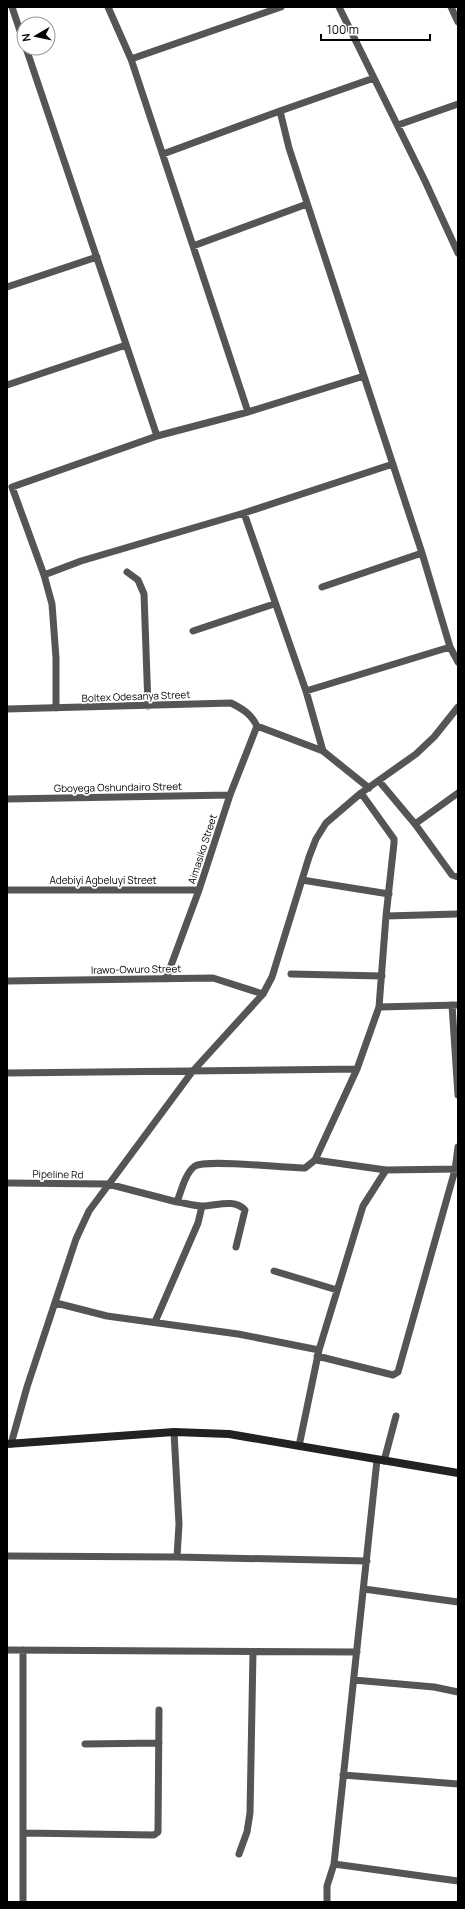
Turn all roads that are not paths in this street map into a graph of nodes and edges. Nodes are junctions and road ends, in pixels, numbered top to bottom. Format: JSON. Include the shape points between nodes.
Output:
{"nodes":[{"id":1,"x":12,"y":7,"type":"edge"},
{"id":2,"x":108,"y":7,"type":"edge"},
{"id":3,"x":281,"y":7,"type":"edge"},
{"id":4,"x":339,"y":7,"type":"edge"},
{"id":5,"x":451,"y":7,"type":"edge"},
{"id":6,"x":16,"y":19,"type":"edge"},
{"id":7,"x":458,"y":22,"type":"edge"},
{"id":8,"x":29,"y":56,"type":"edge"},
{"id":9,"x":131,"y":59,"type":"junction"},
{"id":10,"x":374,"y":78,"type":"junction"},
{"id":11,"x":458,"y":104,"type":"edge"},
{"id":12,"x":280,"y":111,"type":"junction"},
{"id":13,"x":398,"y":125,"type":"junction"},
{"id":14,"x":163,"y":154,"type":"junction"},
{"id":15,"x":307,"y":204,"type":"junction"},
{"id":16,"x":193,"y":246,"type":"junction"},
{"id":17,"x":458,"y":253,"type":"edge"},
{"id":18,"x":96,"y":257,"type":"junction"},
{"id":19,"x":7,"y":287,"type":"edge"},
{"id":20,"x":126,"y":345,"type":"junction"},
{"id":21,"x":364,"y":376,"type":"junction"},
{"id":22,"x":7,"y":385,"type":"edge"},
{"id":23,"x":248,"y":412,"type":"junction"},
{"id":24,"x":157,"y":436,"type":"junction"},
{"id":25,"x":393,"y":464,"type":"junction"},
{"id":26,"x":9,"y":488,"type":"edge"},
{"id":27,"x":244,"y":513,"type":"junction"},
{"id":28,"x":422,"y":553,"type":"junction"},
{"id":29,"x":127,"y":572,"type":"dead end"},
{"id":30,"x":44,"y":575,"type":"junction"},
{"id":31,"x":322,"y":587,"type":"dead end"},
{"id":32,"x":274,"y":604,"type":"junction"},
{"id":33,"x":193,"y":632,"type":"dead end"},
{"id":34,"x":450,"y":647,"type":"junction"},
{"id":35,"x":458,"y":662,"type":"edge"},
{"id":36,"x":306,"y":691,"type":"junction"},
{"id":37,"x":148,"y":706,"type":"junction"},
{"id":38,"x":458,"y":707,"type":"edge"},
{"id":39,"x":56,"y":708,"type":"junction"},
{"id":40,"x":7,"y":709,"type":"edge"},
{"id":41,"x":257,"y":726,"type":"junction"},
{"id":42,"x":323,"y":751,"type":"junction"},
{"id":43,"x":379,"y":781,"type":"junction"},
{"id":44,"x":369,"y":788,"type":"junction"},
{"id":45,"x":361,"y":793,"type":"junction"},
{"id":46,"x":458,"y":793,"type":"edge"},
{"id":47,"x":230,"y":795,"type":"junction"},
{"id":48,"x":7,"y":799,"type":"edge"},
{"id":49,"x":415,"y":824,"type":"junction"},
{"id":50,"x":458,"y":877,"type":"edge"},
{"id":51,"x":302,"y":880,"type":"junction"},
{"id":52,"x":7,"y":890,"type":"edge"},
{"id":53,"x":199,"y":890,"type":"junction"},
{"id":54,"x":389,"y":894,"type":"junction"},
{"id":55,"x":458,"y":914,"type":"edge"},
{"id":56,"x":386,"y":916,"type":"junction"},
{"id":57,"x":291,"y":974,"type":"dead end"},
{"id":58,"x":382,"y":976,"type":"junction"},
{"id":59,"x":166,"y":979,"type":"junction"},
{"id":60,"x":7,"y":981,"type":"edge"},
{"id":61,"x":263,"y":994,"type":"junction"},
{"id":62,"x":455,"y":1005,"type":"edge"},
{"id":63,"x":379,"y":1007,"type":"junction"},
{"id":64,"x":357,"y":1069,"type":"junction"},
{"id":65,"x":192,"y":1072,"type":"junction"},
{"id":66,"x":7,"y":1074,"type":"edge"},
{"id":67,"x":458,"y":1095,"type":"edge"},
{"id":68,"x":458,"y":1147,"type":"edge"},
{"id":69,"x":315,"y":1160,"type":"junction"},
{"id":70,"x":386,"y":1170,"type":"junction"},
{"id":71,"x":456,"y":1170,"type":"edge"},
{"id":72,"x":7,"y":1184,"type":"edge"},
{"id":73,"x":108,"y":1184,"type":"junction"},
{"id":74,"x":177,"y":1202,"type":"junction"},
{"id":75,"x":202,"y":1206,"type":"junction"},
{"id":76,"x":236,"y":1247,"type":"dead end"},
{"id":77,"x":274,"y":1271,"type":"dead end"},
{"id":78,"x":337,"y":1290,"type":"junction"},
{"id":79,"x":56,"y":1302,"type":"junction"},
{"id":80,"x":155,"y":1322,"type":"junction"},
{"id":81,"x":318,"y":1353,"type":"junction"},
{"id":82,"x":396,"y":1416,"type":"dead end"},
{"id":83,"x":174,"y":1432,"type":"junction"},
{"id":84,"x":9,"y":1444,"type":"edge"},
{"id":85,"x":299,"y":1446,"type":"junction"},
{"id":86,"x":380,"y":1460,"type":"junction"},
{"id":87,"x":458,"y":1473,"type":"edge"},
{"id":88,"x":7,"y":1556,"type":"edge"},
{"id":89,"x":177,"y":1557,"type":"junction"},
{"id":90,"x":367,"y":1561,"type":"junction"},
{"id":91,"x":364,"y":1589,"type":"junction"},
{"id":92,"x":458,"y":1602,"type":"edge"},
{"id":93,"x":7,"y":1650,"type":"edge"},
{"id":94,"x":24,"y":1650,"type":"junction"},
{"id":95,"x":253,"y":1652,"type":"junction"},
{"id":96,"x":357,"y":1652,"type":"junction"},
{"id":97,"x":354,"y":1680,"type":"junction"},
{"id":98,"x":458,"y":1692,"type":"edge"},
{"id":99,"x":159,"y":1710,"type":"dead end"},
{"id":100,"x":159,"y":1743,"type":"junction"},
{"id":101,"x":85,"y":1744,"type":"dead end"},
{"id":102,"x":343,"y":1775,"type":"junction"},
{"id":103,"x":458,"y":1784,"type":"edge"},
{"id":104,"x":23,"y":1833,"type":"junction"},
{"id":105,"x":239,"y":1854,"type":"dead end"},
{"id":106,"x":334,"y":1864,"type":"junction"},
{"id":107,"x":458,"y":1881,"type":"edge"},
{"id":108,"x":23,"y":1902,"type":"edge"},
{"id":109,"x":326,"y":1902,"type":"edge"}],
"edges":[{"from":1,"to":6,"type":"street"},
{"from":2,"to":9,"type":"street"},
{"from":3,"to":9,"type":"street"},
{"from":4,"to":10,"type":"street"},
{"from":5,"to":7,"type":"street"},
{"from":8,"to":18,"type":"street"},
{"from":9,"to":14,"type":"street"},
{"from":10,"to":12,"type":"street"},
{"from":10,"to":13,"type":"street"},
{"from":11,"to":13,"type":"street"},
{"from":12,"to":14,"type":"street"},
{"from":12,"to":15,"type":"street"},
{"from":13,"to":17,"type":"street"},
{"from":14,"to":16,"type":"street"},
{"from":15,"to":16,"type":"street"},
{"from":15,"to":21,"type":"street"},
{"from":16,"to":23,"type":"street"},
{"from":18,"to":19,"type":"street"},
{"from":18,"to":20,"type":"street"},
{"from":20,"to":22,"type":"street"},
{"from":20,"to":24,"type":"street"},
{"from":21,"to":23,"type":"street"},
{"from":21,"to":25,"type":"street"},
{"from":23,"to":24,"type":"street"},
{"from":24,"to":26,"type":"street"},
{"from":25,"to":27,"type":"street"},
{"from":25,"to":28,"type":"street"},
{"from":26,"to":30,"type":"street"},
{"from":27,"to":30,"type":"street","via":[[81,561]]},
{"from":27,"to":32,"type":"street"},
{"from":28,"to":31,"type":"street"},
{"from":28,"to":34,"type":"street"},
{"from":29,"to":37,"type":"street","via":[[138,580],[144,594]]},
{"from":30,"to":39,"type":"street","via":[[52,604]]},
{"from":32,"to":33,"type":"street"},
{"from":32,"to":36,"type":"street"},
{"from":34,"to":35,"type":"street"},
{"from":34,"to":36,"type":"street"},
{"from":36,"to":42,"type":"street"},
{"from":37,"to":39,"type":"street","name":"Boltex Odesanya Street"},
{"from":37,"to":41,"type":"street","name":"Boltex Odesanya Street","via":[[231,703],[246,711]]},
{"from":38,"to":43,"type":"street","via":[[434,737],[416,754]]},
{"from":39,"to":40,"type":"street","name":"Boltex Odesanya Street"},
{"from":41,"to":42,"type":"street"},
{"from":41,"to":47,"type":"street","name":"Aimasiko Street"},
{"from":42,"to":44,"type":"street"},
{"from":43,"to":44,"type":"street"},
{"from":43,"to":49,"type":"street"},
{"from":44,"to":45,"type":"street"},
{"from":45,"to":51,"type":"street","via":[[326,823],[316,839]]},
{"from":45,"to":54,"type":"street","via":[[394,839]]},
{"from":46,"to":49,"type":"street"},
{"from":47,"to":48,"type":"street","name":"Gboyega Oshundairo Street"},
{"from":47,"to":53,"type":"street","name":"Aimasiko Street"},
{"from":49,"to":50,"type":"street","via":[[452,875]]},
{"from":51,"to":54,"type":"street"},
{"from":51,"to":61,"type":"street","via":[[272,977]]},
{"from":52,"to":53,"type":"street","name":"Adebiyi Agbeluyi Street"},
{"from":53,"to":59,"type":"street","name":"Aimasiko Street"},
{"from":54,"to":56,"type":"street"},
{"from":55,"to":56,"type":"street"},
{"from":56,"to":58,"type":"street"},
{"from":57,"to":58,"type":"street"},
{"from":58,"to":63,"type":"street"},
{"from":59,"to":60,"type":"street","name":"Irawo-Owuro Street"},
{"from":59,"to":61,"type":"street","name":"Irawo-Owuro Street","via":[[214,978]]},
{"from":61,"to":65,"type":"street"},
{"from":62,"to":63,"type":"street"},
{"from":62,"to":67,"type":"street"},
{"from":63,"to":64,"type":"street"},
{"from":64,"to":65,"type":"street"},
{"from":64,"to":69,"type":"street"},
{"from":65,"to":66,"type":"street"},
{"from":65,"to":73,"type":"street"},
{"from":68,"to":71,"type":"street"},
{"from":69,"to":70,"type":"street"},
{"from":69,"to":74,"type":"street","via":[[305,1168],[199,1164],[190,1171]]},
{"from":70,"to":71,"type":"street"},
{"from":70,"to":78,"type":"street","via":[[363,1206]]},
{"from":71,"to":81,"type":"street","via":[[398,1372],[393,1375]]},
{"from":72,"to":73,"type":"street","name":"Pipeline Rd"},
{"from":73,"to":74,"type":"street","name":"Pipeline Rd"},
{"from":73,"to":79,"type":"street","via":[[89,1211],[76,1239]]},
{"from":74,"to":75,"type":"street","name":"Pipeline Rd"},
{"from":75,"to":76,"type":"street","name":"Pipeline Rd","via":[[237,1204],[245,1210]]},
{"from":75,"to":80,"type":"street","via":[[198,1223]]},
{"from":77,"to":78,"type":"street"},
{"from":78,"to":81,"type":"street"},
{"from":79,"to":80,"type":"street","via":[[107,1316]]},
{"from":79,"to":84,"type":"street"},
{"from":80,"to":81,"type":"street","via":[[238,1334]]},
{"from":81,"to":85,"type":"street"},
{"from":82,"to":86,"type":"street"},
{"from":83,"to":84,"type":"main road"},
{"from":83,"to":85,"type":"main road","via":[[229,1434]]},
{"from":83,"to":89,"type":"street","via":[[179,1524]]},
{"from":85,"to":86,"type":"main road"},
{"from":86,"to":87,"type":"main road"},
{"from":86,"to":90,"type":"street"},
{"from":88,"to":89,"type":"street"},
{"from":89,"to":90,"type":"street"},
{"from":90,"to":91,"type":"street"},
{"from":91,"to":92,"type":"street"},
{"from":91,"to":96,"type":"street"},
{"from":93,"to":94,"type":"street"},
{"from":94,"to":95,"type":"street"},
{"from":94,"to":104,"type":"street"},
{"from":95,"to":96,"type":"street"},
{"from":95,"to":105,"type":"street","via":[[250,1813],[247,1832]]},
{"from":96,"to":97,"type":"street"},
{"from":97,"to":98,"type":"street","via":[[434,1687]]},
{"from":97,"to":102,"type":"street"},
{"from":99,"to":100,"type":"street"},
{"from":100,"to":101,"type":"street"},
{"from":100,"to":104,"type":"street","via":[[160,1825],[154,1835]]},
{"from":102,"to":103,"type":"street"},
{"from":102,"to":106,"type":"street"},
{"from":104,"to":108,"type":"street"},
{"from":106,"to":107,"type":"street"},
{"from":106,"to":109,"type":"street","via":[[327,1886]]}]}
